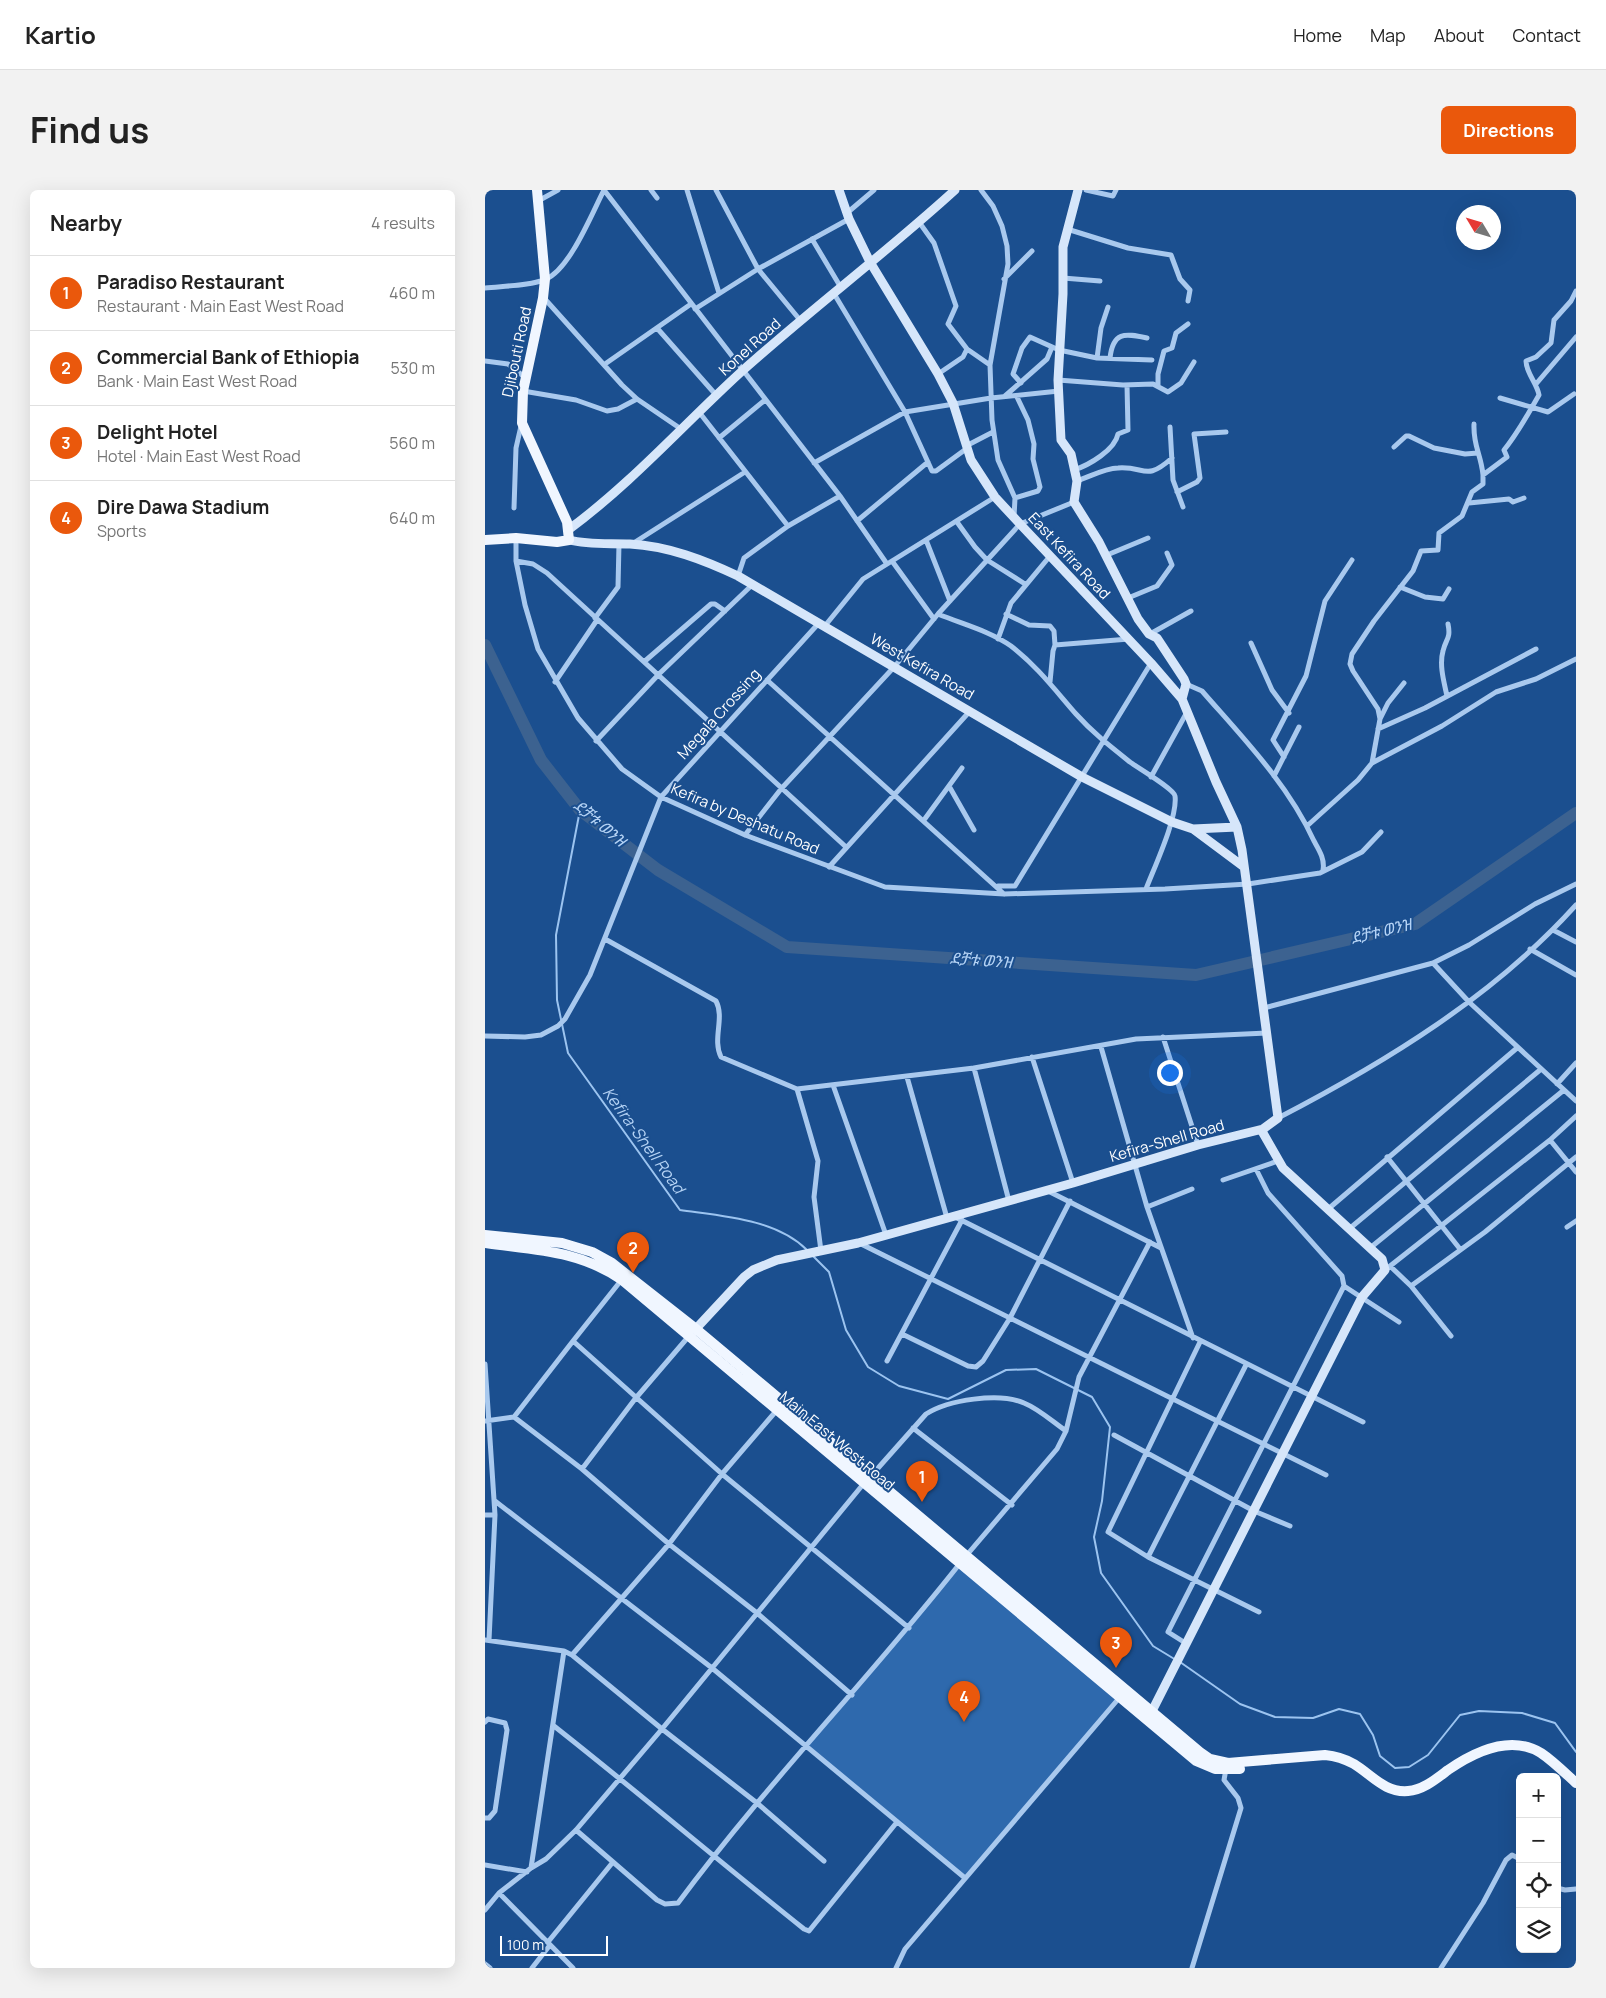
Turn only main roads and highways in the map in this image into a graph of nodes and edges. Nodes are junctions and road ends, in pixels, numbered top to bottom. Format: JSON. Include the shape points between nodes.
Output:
{"nodes":[{"id":1,"x":537,"y":190,"type":"edge"},
{"id":2,"x":839,"y":190,"type":"edge"},
{"id":3,"x":955,"y":190,"type":"edge"},
{"id":4,"x":1078,"y":190,"type":"edge"},
{"id":5,"x":870,"y":262,"type":"junction"},
{"id":6,"x":568,"y":535,"type":"junction"},
{"id":7,"x":485,"y":540,"type":"edge"},
{"id":8,"x":1182,"y":700,"type":"junction"},
{"id":9,"x":1237,"y":827,"type":"junction"},
{"id":10,"x":1193,"y":829,"type":"junction"},
{"id":11,"x":1244,"y":866,"type":"junction"},
{"id":12,"x":1263,"y":1129,"type":"junction"},
{"id":13,"x":485,"y":1236,"type":"edge"},
{"id":14,"x":485,"y":1242,"type":"edge"},
{"id":15,"x":521,"y":1243,"type":"junction"},
{"id":16,"x":693,"y":1332,"type":"junction"},
{"id":17,"x":1150,"y":1716,"type":"junction"},
{"id":18,"x":1576,"y":1783,"type":"edge"}],
"edges":[{"from":1,"to":6,"type":"main road","name":"Djibouti Road","via":[[545,280],[523,391],[522,423],[567,522]]},
{"from":2,"to":5,"type":"main road","name":"East Kefira Road"},
{"from":3,"to":5,"type":"main road","name":"Konel Road"},
{"from":4,"to":8,"type":"main road","via":[[1063,247],[1055,349],[1061,440],[1071,454],[1077,481],[1074,502],[1107,556],[1137,619],[1149,634],[1157,638],[1185,684]]},
{"from":5,"to":6,"type":"main road","name":"Konel Road","via":[[716,395]]},
{"from":5,"to":8,"type":"main road","name":"East Kefira Road","via":[[938,374],[953,404],[966,447],[995,496]]},
{"from":6,"to":7,"type":"main road","via":[[557,542],[516,538]]},
{"from":6,"to":10,"type":"main road","name":"West Kefira Road","via":[[586,544],[632,544],[700,558],[738,576],[895,666],[1082,777],[1172,822]]},
{"from":8,"to":9,"type":"main road","name":"East Kefira Road"},
{"from":9,"to":10,"type":"main road"},
{"from":9,"to":11,"type":"main road","name":"East Kefira Road"},
{"from":10,"to":11,"type":"main road","name":"West Kefira Road"},
{"from":11,"to":12,"type":"main road","name":"Kefira-Shell Road","via":[[1278,1118]]},
{"from":12,"to":16,"type":"main road","name":"Kefira-Shell Road","via":[[1197,1145],[954,1218],[777,1260],[753,1270],[735,1284]]},
{"from":12,"to":17,"type":"main road","via":[[1277,1161],[1290,1176],[1382,1259],[1387,1268],[1362,1297]]},
{"from":13,"to":14,"type":"main road"},
{"from":13,"to":15,"type":"main road","name":"Main East West Road"},
{"from":14,"to":15,"type":"main road","name":"Main East West Road"},
{"from":15,"to":16,"type":"main road","name":"Main East West Road","via":[[599,1264],[624,1277]]},
{"from":16,"to":17,"type":"main road","name":"Main East West Road"},
{"from":17,"to":18,"type":"main road","name":"Main East West Road","via":[[1201,1764],[1245,1768],[1275,1759],[1334,1756],[1356,1765],[1380,1784],[1407,1791],[1424,1787],[1461,1760],[1487,1748],[1505,1745],[1523,1746],[1540,1752]]}]}
